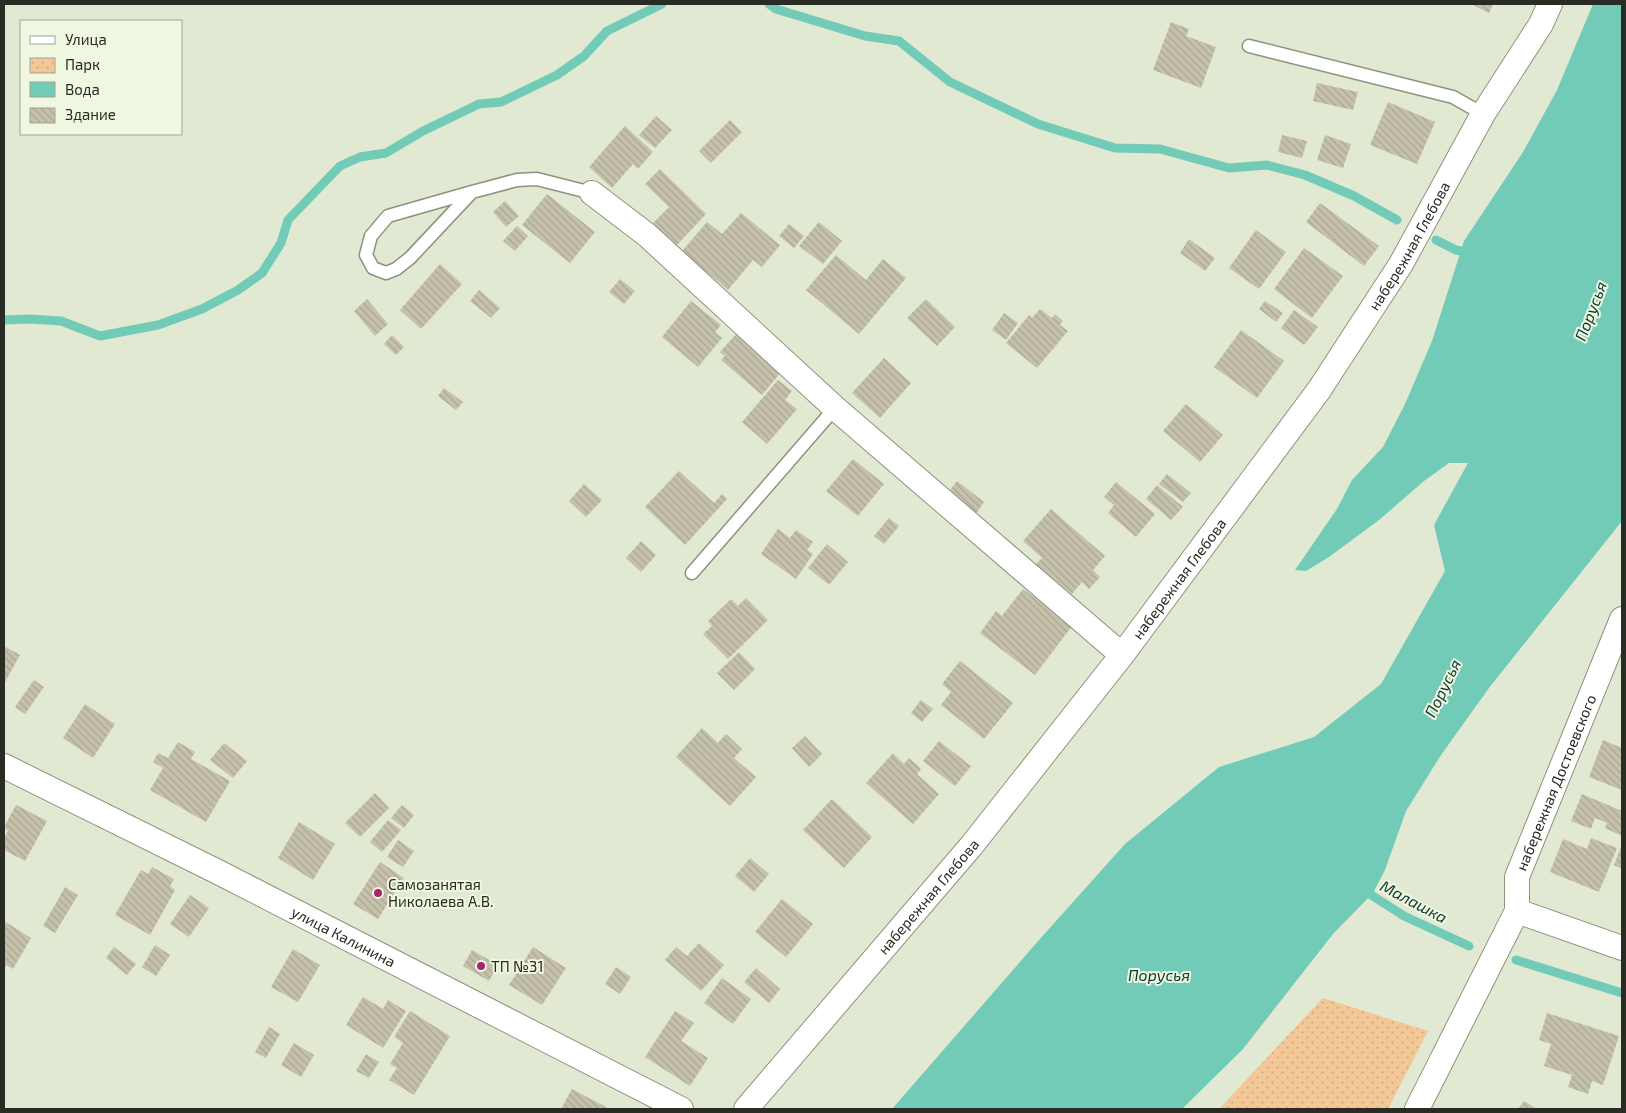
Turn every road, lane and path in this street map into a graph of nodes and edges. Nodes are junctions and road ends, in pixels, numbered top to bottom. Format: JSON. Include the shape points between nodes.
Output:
{"nodes":[{"id":1,"x":1550,"y":4,"type":"edge"},
{"id":2,"x":1249,"y":46,"type":"dead end"},
{"id":3,"x":1483,"y":114,"type":"junction"},
{"id":4,"x":472,"y":192,"type":"junction"},
{"id":5,"x":592,"y":193,"type":"joint"},
{"id":6,"x":835,"y":408,"type":"junction"},
{"id":7,"x":692,"y":573,"type":"dead end"},
{"id":8,"x":1622,"y":619,"type":"edge"},
{"id":9,"x":1122,"y":655,"type":"junction"},
{"id":10,"x":4,"y":766,"type":"edge"},
{"id":11,"x":1517,"y":911,"type":"junction"},
{"id":12,"x":1622,"y":948,"type":"edge"},
{"id":13,"x":681,"y":1109,"type":"edge"},
{"id":14,"x":746,"y":1109,"type":"edge"},
{"id":15,"x":1417,"y":1109,"type":"edge"}],
"edges":[{"from":1,"to":3,"type":"street","name":"набережная Глебова","via":[[1541,24]]},
{"from":2,"to":3,"type":"lane","via":[[1452,98]]},
{"from":3,"to":9,"type":"street","name":"набережная Глебова","via":[[1401,264],[1320,390]]},
{"from":4,"to":4,"type":"lane","via":[[388,216],[371,236],[368,246],[366,255],[373,268],[386,273],[396,269]]},
{"from":4,"to":5,"type":"lane","via":[[517,180],[537,179]]},
{"from":5,"to":6,"type":"street","via":[[647,235]]},
{"from":6,"to":7,"type":"lane"},
{"from":6,"to":9,"type":"street"},
{"from":8,"to":11,"type":"street","name":"набережная Достоевского","via":[[1517,877]]},
{"from":9,"to":14,"type":"street","name":"набережная Глебова","via":[[972,844]]},
{"from":10,"to":13,"type":"street","name":"улица Калинина"},
{"from":11,"to":12,"type":"street"},
{"from":11,"to":15,"type":"street","name":"набережная Достоевского"}]}
